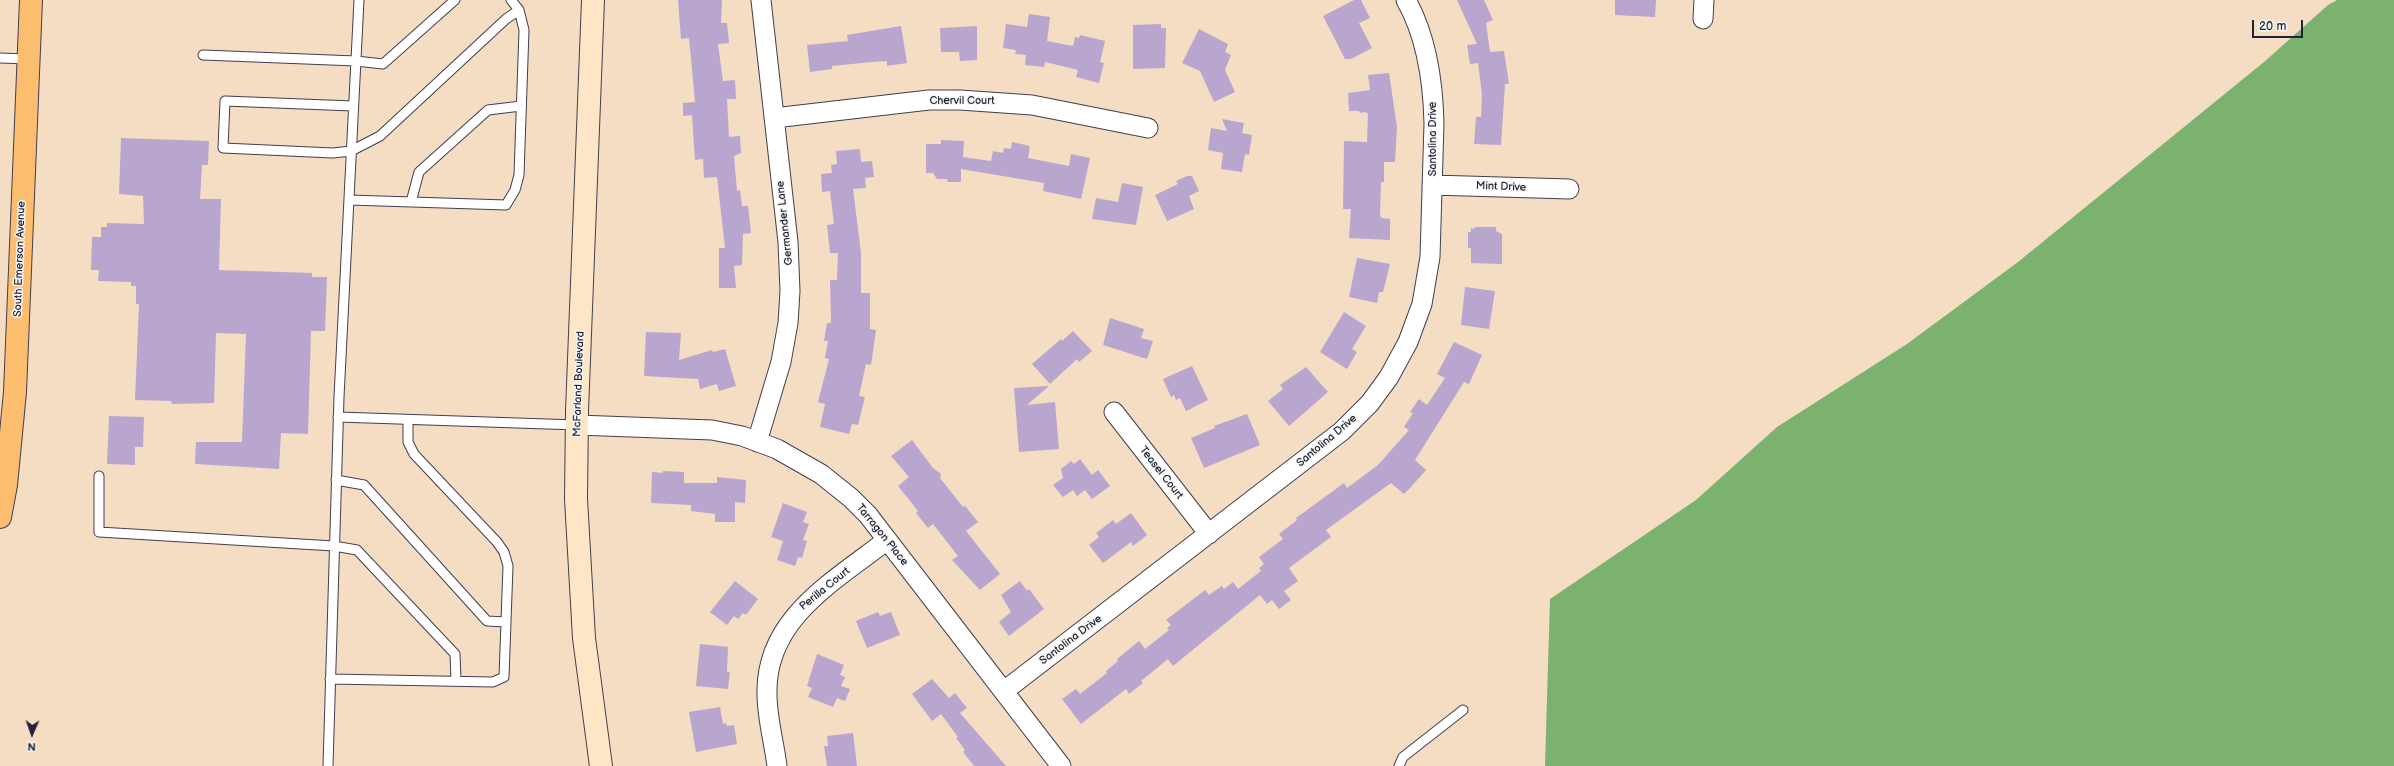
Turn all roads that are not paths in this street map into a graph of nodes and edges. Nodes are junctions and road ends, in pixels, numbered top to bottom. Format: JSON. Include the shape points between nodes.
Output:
{"nodes":[{"id":1,"x":30,"y":0,"type":"edge"},
{"id":2,"x":359,"y":0,"type":"edge"},
{"id":3,"x":455,"y":0,"type":"edge"},
{"id":4,"x":511,"y":0,"type":"edge"},
{"id":5,"x":593,"y":0,"type":"edge"},
{"id":6,"x":761,"y":0,"type":"edge"},
{"id":7,"x":1406,"y":0,"type":"edge"},
{"id":8,"x":1704,"y":0,"type":"edge"},
{"id":9,"x":519,"y":10,"type":"junction"},
{"id":10,"x":1703,"y":20,"type":"dead end"},
{"id":11,"x":203,"y":55,"type":"dead end"},
{"id":12,"x":0,"y":58,"type":"edge"},
{"id":13,"x":28,"y":59,"type":"junction"},
{"id":14,"x":356,"y":61,"type":"junction"},
{"id":15,"x":354,"y":106,"type":"junction"},
{"id":16,"x":521,"y":106,"type":"junction"},
{"id":17,"x":774,"y":118,"type":"junction"},
{"id":18,"x":1148,"y":128,"type":"dead end"},
{"id":19,"x":351,"y":151,"type":"junction"},
{"id":20,"x":1432,"y":185,"type":"junction"},
{"id":21,"x":1569,"y":189,"type":"dead end"},
{"id":22,"x":349,"y":200,"type":"junction"},
{"id":23,"x":411,"y":202,"type":"junction"},
{"id":24,"x":1114,"y":412,"type":"dead end"},
{"id":25,"x":338,"y":418,"type":"junction"},
{"id":26,"x":408,"y":420,"type":"junction"},
{"id":27,"x":577,"y":425,"type":"junction"},
{"id":28,"x":757,"y":442,"type":"junction"},
{"id":29,"x":99,"y":476,"type":"dead end"},
{"id":30,"x":336,"y":480,"type":"junction"},
{"id":31,"x":0,"y":517,"type":"edge"},
{"id":32,"x":1209,"y":534,"type":"junction"},
{"id":33,"x":887,"y":540,"type":"junction"},
{"id":34,"x":334,"y":546,"type":"junction"},
{"id":35,"x":506,"y":622,"type":"junction"},
{"id":36,"x":330,"y":679,"type":"junction"},
{"id":37,"x":456,"y":681,"type":"junction"},
{"id":38,"x":1004,"y":691,"type":"junction"},
{"id":39,"x":1463,"y":710,"type":"dead end"},
{"id":40,"x":328,"y":766,"type":"edge"},
{"id":41,"x":601,"y":766,"type":"edge"},
{"id":42,"x":777,"y":766,"type":"edge"},
{"id":43,"x":1061,"y":766,"type":"edge"},
{"id":44,"x":1399,"y":766,"type":"edge"}],
"edges":[{"from":1,"to":13,"type":"main road","name":"South Emerson Avenue"},
{"from":2,"to":14,"type":"lane"},
{"from":3,"to":14,"type":"lane","via":[[383,64]]},
{"from":4,"to":9,"type":"lane"},
{"from":5,"to":27,"type":"street","name":"McFarland Boulevard"},
{"from":6,"to":17,"type":"street","name":"Germander Lane"},
{"from":7,"to":20,"type":"street","name":"Santolina Drive","via":[[1422,39],[1432,84]]},
{"from":8,"to":10,"type":"street"},
{"from":9,"to":16,"type":"lane","via":[[524,30]]},
{"from":9,"to":19,"type":"lane","via":[[506,19],[380,136]]},
{"from":11,"to":14,"type":"lane"},
{"from":12,"to":13,"type":"lane"},
{"from":13,"to":31,"type":"main road","name":"South Emerson Avenue","via":[[15,392],[6,484]]},
{"from":14,"to":15,"type":"lane"},
{"from":15,"to":19,"type":"lane"},
{"from":15,"to":19,"type":"lane","via":[[225,101],[222,148],[333,153]]},
{"from":16,"to":23,"type":"lane","via":[[488,110],[419,172]]},
{"from":16,"to":23,"type":"lane","via":[[519,175],[515,190],[506,205]]},
{"from":17,"to":18,"type":"street","name":"Chervil Court","via":[[929,100],[960,100],[1032,105]]},
{"from":17,"to":28,"type":"street","name":"Germander Lane","via":[[788,242],[790,291],[788,323],[781,362]]},
{"from":19,"to":22,"type":"lane"},
{"from":20,"to":21,"type":"street","name":"Mint Drive"},
{"from":20,"to":32,"type":"street","name":"Santolina Drive","via":[[1430,257],[1426,289],[1412,334],[1389,377],[1370,403],[1342,431]]},
{"from":22,"to":23,"type":"lane"},
{"from":22,"to":25,"type":"lane"},
{"from":24,"to":32,"type":"street","name":"Teasel Court"},
{"from":25,"to":26,"type":"lane"},
{"from":25,"to":30,"type":"lane"},
{"from":26,"to":27,"type":"lane"},
{"from":26,"to":35,"type":"lane","via":[[408,442],[414,454],[504,552],[508,566]]},
{"from":27,"to":28,"type":"street","name":"Tarragon Place","via":[[712,430]]},
{"from":27,"to":41,"type":"street","name":"McFarland Boulevard","via":[[576,499],[580,587]]},
{"from":28,"to":33,"type":"street","name":"Tarragon Place","via":[[777,449],[835,484],[858,505]]},
{"from":29,"to":34,"type":"lane","via":[[99,532]]},
{"from":30,"to":34,"type":"lane"},
{"from":30,"to":35,"type":"lane","via":[[364,485],[488,621]]},
{"from":32,"to":38,"type":"street","name":"Santolina Drive"},
{"from":33,"to":38,"type":"street","name":"Tarragon Place"},
{"from":33,"to":42,"type":"street","name":"Perilla Court","via":[[807,602],[778,639],[770,662],[767,694]]},
{"from":34,"to":36,"type":"lane"},
{"from":34,"to":37,"type":"lane","via":[[357,550],[445,642],[455,654]]},
{"from":35,"to":37,"type":"lane","via":[[504,677],[493,682]]},
{"from":36,"to":37,"type":"lane"},
{"from":36,"to":40,"type":"lane"},
{"from":38,"to":43,"type":"street","name":"Tarragon Place"},
{"from":39,"to":44,"type":"lane","via":[[1403,757]]}]}
